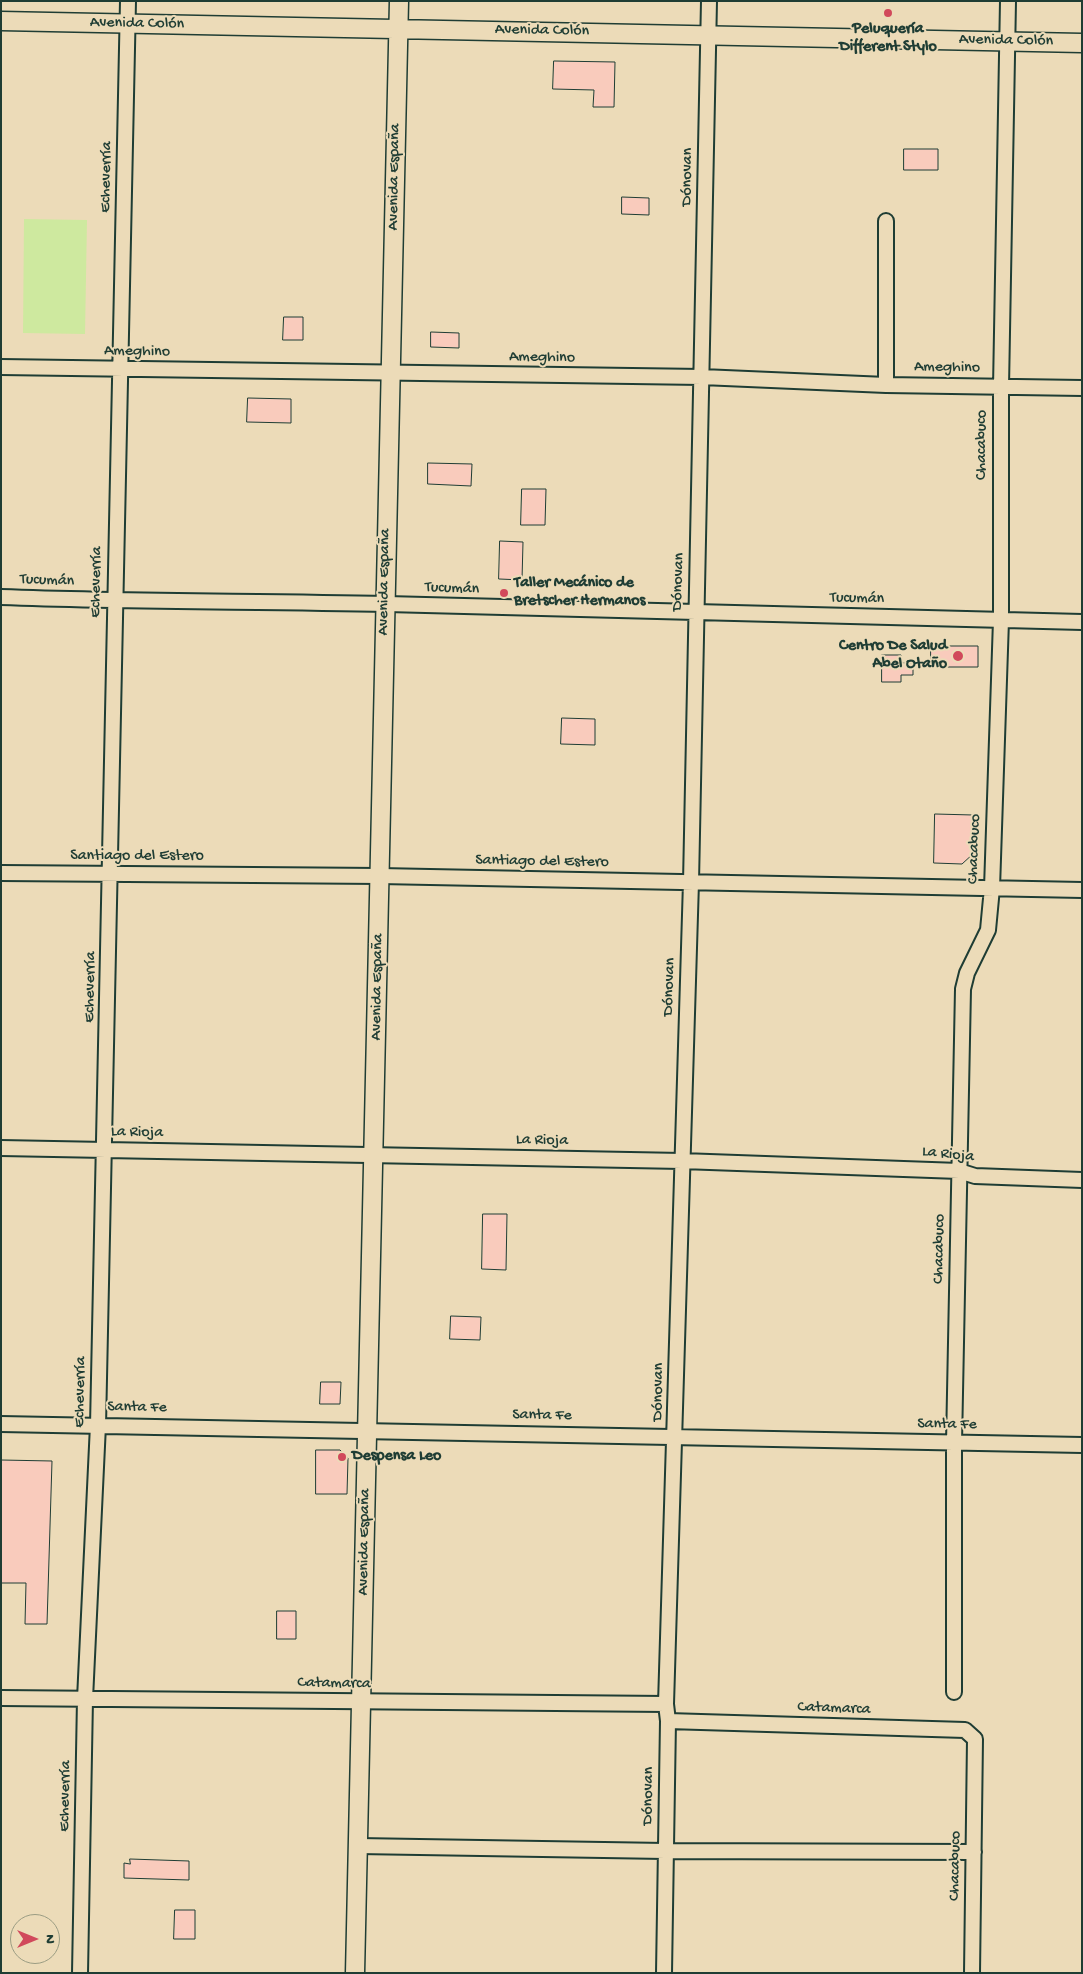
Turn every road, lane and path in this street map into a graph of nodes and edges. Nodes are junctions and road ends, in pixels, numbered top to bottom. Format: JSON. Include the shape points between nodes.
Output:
{"nodes":[{"id":1,"x":128,"y":1,"type":"edge"},
{"id":2,"x":399,"y":1,"type":"edge"},
{"id":3,"x":709,"y":1,"type":"edge"},
{"id":4,"x":1008,"y":1,"type":"edge"},
{"id":5,"x":1,"y":21,"type":"edge"},
{"id":6,"x":127,"y":25,"type":"junction"},
{"id":7,"x":398,"y":28,"type":"junction"},
{"id":8,"x":708,"y":35,"type":"junction"},
{"id":9,"x":1008,"y":41,"type":"junction"},
{"id":10,"x":1082,"y":43,"type":"edge"},
{"id":11,"x":886,"y":221,"type":"dead end"},
{"id":12,"x":1,"y":368,"type":"edge"},
{"id":13,"x":120,"y":369,"type":"junction"},
{"id":14,"x":390,"y":374,"type":"junction"},
{"id":15,"x":702,"y":377,"type":"junction"},
{"id":16,"x":886,"y":385,"type":"junction"},
{"id":17,"x":1001,"y":387,"type":"junction"},
{"id":18,"x":1082,"y":388,"type":"edge"},
{"id":19,"x":1,"y":597,"type":"edge"},
{"id":20,"x":114,"y":601,"type":"junction"},
{"id":21,"x":384,"y":604,"type":"junction"},
{"id":22,"x":695,"y":614,"type":"junction"},
{"id":23,"x":1001,"y":620,"type":"junction"},
{"id":24,"x":1082,"y":622,"type":"edge"},
{"id":25,"x":1,"y":873,"type":"edge"},
{"id":26,"x":111,"y":874,"type":"junction"},
{"id":27,"x":380,"y":876,"type":"junction"},
{"id":28,"x":691,"y":882,"type":"junction"},
{"id":29,"x":992,"y":888,"type":"junction"},
{"id":30,"x":1082,"y":890,"type":"edge"},
{"id":31,"x":1,"y":1148,"type":"edge"},
{"id":32,"x":104,"y":1150,"type":"junction"},
{"id":33,"x":374,"y":1155,"type":"junction"},
{"id":34,"x":682,"y":1161,"type":"junction"},
{"id":35,"x":959,"y":1170,"type":"junction"},
{"id":36,"x":1082,"y":1180,"type":"edge"},
{"id":37,"x":1,"y":1424,"type":"edge"},
{"id":38,"x":98,"y":1425,"type":"junction"},
{"id":39,"x":368,"y":1430,"type":"junction"},
{"id":40,"x":675,"y":1437,"type":"junction"},
{"id":41,"x":954,"y":1442,"type":"junction"},
{"id":42,"x":1082,"y":1445,"type":"edge"},
{"id":43,"x":954,"y":1692,"type":"dead end"},
{"id":44,"x":1,"y":1698,"type":"edge"},
{"id":45,"x":85,"y":1699,"type":"junction"},
{"id":46,"x":362,"y":1702,"type":"junction"},
{"id":47,"x":666,"y":1704,"type":"junction"},
{"id":48,"x":668,"y":1721,"type":"junction"},
{"id":49,"x":976,"y":1759,"type":"joint"},
{"id":50,"x":358,"y":1846,"type":"junction"},
{"id":51,"x":665,"y":1851,"type":"junction"},
{"id":52,"x":974,"y":1852,"type":"junction"},
{"id":53,"x":80,"y":1973,"type":"edge"},
{"id":54,"x":355,"y":1973,"type":"edge"},
{"id":55,"x":664,"y":1973,"type":"edge"},
{"id":56,"x":972,"y":1973,"type":"edge"}],
"edges":[{"from":1,"to":6,"type":"street","name":"Echeverría"},
{"from":2,"to":7,"type":"street","name":"Avenida España"},
{"from":3,"to":8,"type":"street","name":"Dónovan"},
{"from":4,"to":9,"type":"street","name":"Chacabuco"},
{"from":5,"to":6,"type":"street","name":"Avenida Colón"},
{"from":6,"to":7,"type":"street","name":"Avenida Colón"},
{"from":6,"to":13,"type":"street","name":"Echeverría"},
{"from":7,"to":8,"type":"street","name":"Avenida Colón"},
{"from":7,"to":14,"type":"street","name":"Avenida España"},
{"from":8,"to":9,"type":"street","name":"Avenida Colón"},
{"from":8,"to":15,"type":"street","name":"Dónovan"},
{"from":9,"to":10,"type":"street","name":"Avenida Colón"},
{"from":9,"to":17,"type":"street","name":"Chacabuco"},
{"from":11,"to":16,"type":"street"},
{"from":12,"to":13,"type":"street","name":"Ameghino"},
{"from":13,"to":14,"type":"street","name":"Ameghino"},
{"from":13,"to":20,"type":"street","name":"Echeverría"},
{"from":14,"to":15,"type":"street","name":"Ameghino"},
{"from":14,"to":21,"type":"street","name":"Avenida España"},
{"from":15,"to":16,"type":"street","name":"Ameghino"},
{"from":15,"to":22,"type":"street","name":"Dónovan"},
{"from":16,"to":17,"type":"street","name":"Ameghino"},
{"from":17,"to":18,"type":"street","name":"Ameghino"},
{"from":17,"to":23,"type":"street","name":"Chacabuco"},
{"from":19,"to":20,"type":"street","name":"Tucumán"},
{"from":20,"to":21,"type":"street","name":"Tucumán"},
{"from":20,"to":26,"type":"street","name":"Echeverría"},
{"from":21,"to":22,"type":"street","name":"Tucumán"},
{"from":21,"to":27,"type":"street","name":"Avenida España"},
{"from":22,"to":23,"type":"street","name":"Tucumán"},
{"from":22,"to":28,"type":"street","name":"Dónovan"},
{"from":23,"to":24,"type":"street","name":"Tucumán"},
{"from":23,"to":29,"type":"street","name":"Chacabuco"},
{"from":25,"to":26,"type":"street","name":"Santiago del Estero"},
{"from":26,"to":27,"type":"street","name":"Santiago del Estero"},
{"from":26,"to":32,"type":"street","name":"Echeverría"},
{"from":27,"to":28,"type":"street","name":"Santiago del Estero"},
{"from":27,"to":33,"type":"street","name":"Avenida España"},
{"from":28,"to":29,"type":"street","name":"Santiago del Estero"},
{"from":28,"to":34,"type":"street","name":"Dónovan"},
{"from":29,"to":30,"type":"street","name":"Santiago del Estero"},
{"from":29,"to":35,"type":"street","name":"Chacabuco","via":[[988,930],[967,973],[964,990]]},
{"from":31,"to":32,"type":"street","name":"La Rioja"},
{"from":32,"to":33,"type":"street","name":"La Rioja"},
{"from":32,"to":38,"type":"street","name":"Echeverría"},
{"from":33,"to":34,"type":"street","name":"La Rioja"},
{"from":33,"to":39,"type":"street","name":"Avenida España"},
{"from":34,"to":35,"type":"street","name":"La Rioja"},
{"from":34,"to":40,"type":"street","name":"Dónovan"},
{"from":35,"to":36,"type":"street","name":"La Rioja","via":[[976,1176]]},
{"from":35,"to":41,"type":"street","name":"Chacabuco"},
{"from":37,"to":38,"type":"street","name":"Santa Fe"},
{"from":38,"to":39,"type":"street","name":"Santa Fe"},
{"from":38,"to":45,"type":"street","name":"Echeverría"},
{"from":39,"to":40,"type":"street","name":"Santa Fe"},
{"from":39,"to":46,"type":"street","name":"Avenida España"},
{"from":40,"to":41,"type":"street","name":"Santa Fe"},
{"from":40,"to":47,"type":"street","name":"Dónovan"},
{"from":41,"to":42,"type":"street","name":"Santa Fe"},
{"from":41,"to":43,"type":"street","name":"Chacabuco"},
{"from":44,"to":45,"type":"street","name":"Catamarca"},
{"from":45,"to":46,"type":"street","name":"Catamarca"},
{"from":45,"to":53,"type":"street","name":"Echeverría"},
{"from":46,"to":47,"type":"street","name":"Catamarca"},
{"from":46,"to":50,"type":"street","name":"Avenida España"},
{"from":47,"to":48,"type":"street","name":"Dónovan"},
{"from":48,"to":49,"type":"street","name":"Catamarca","via":[[964,1730],[975,1739]]},
{"from":48,"to":51,"type":"street","name":"Dónovan"},
{"from":49,"to":52,"type":"street","name":"Chacabuco"},
{"from":50,"to":51,"type":"street"},
{"from":50,"to":54,"type":"street","name":"Avenida España"},
{"from":51,"to":52,"type":"street"},
{"from":51,"to":55,"type":"street","name":"Dónovan"},
{"from":52,"to":56,"type":"street","name":"Chacabuco"}]}
